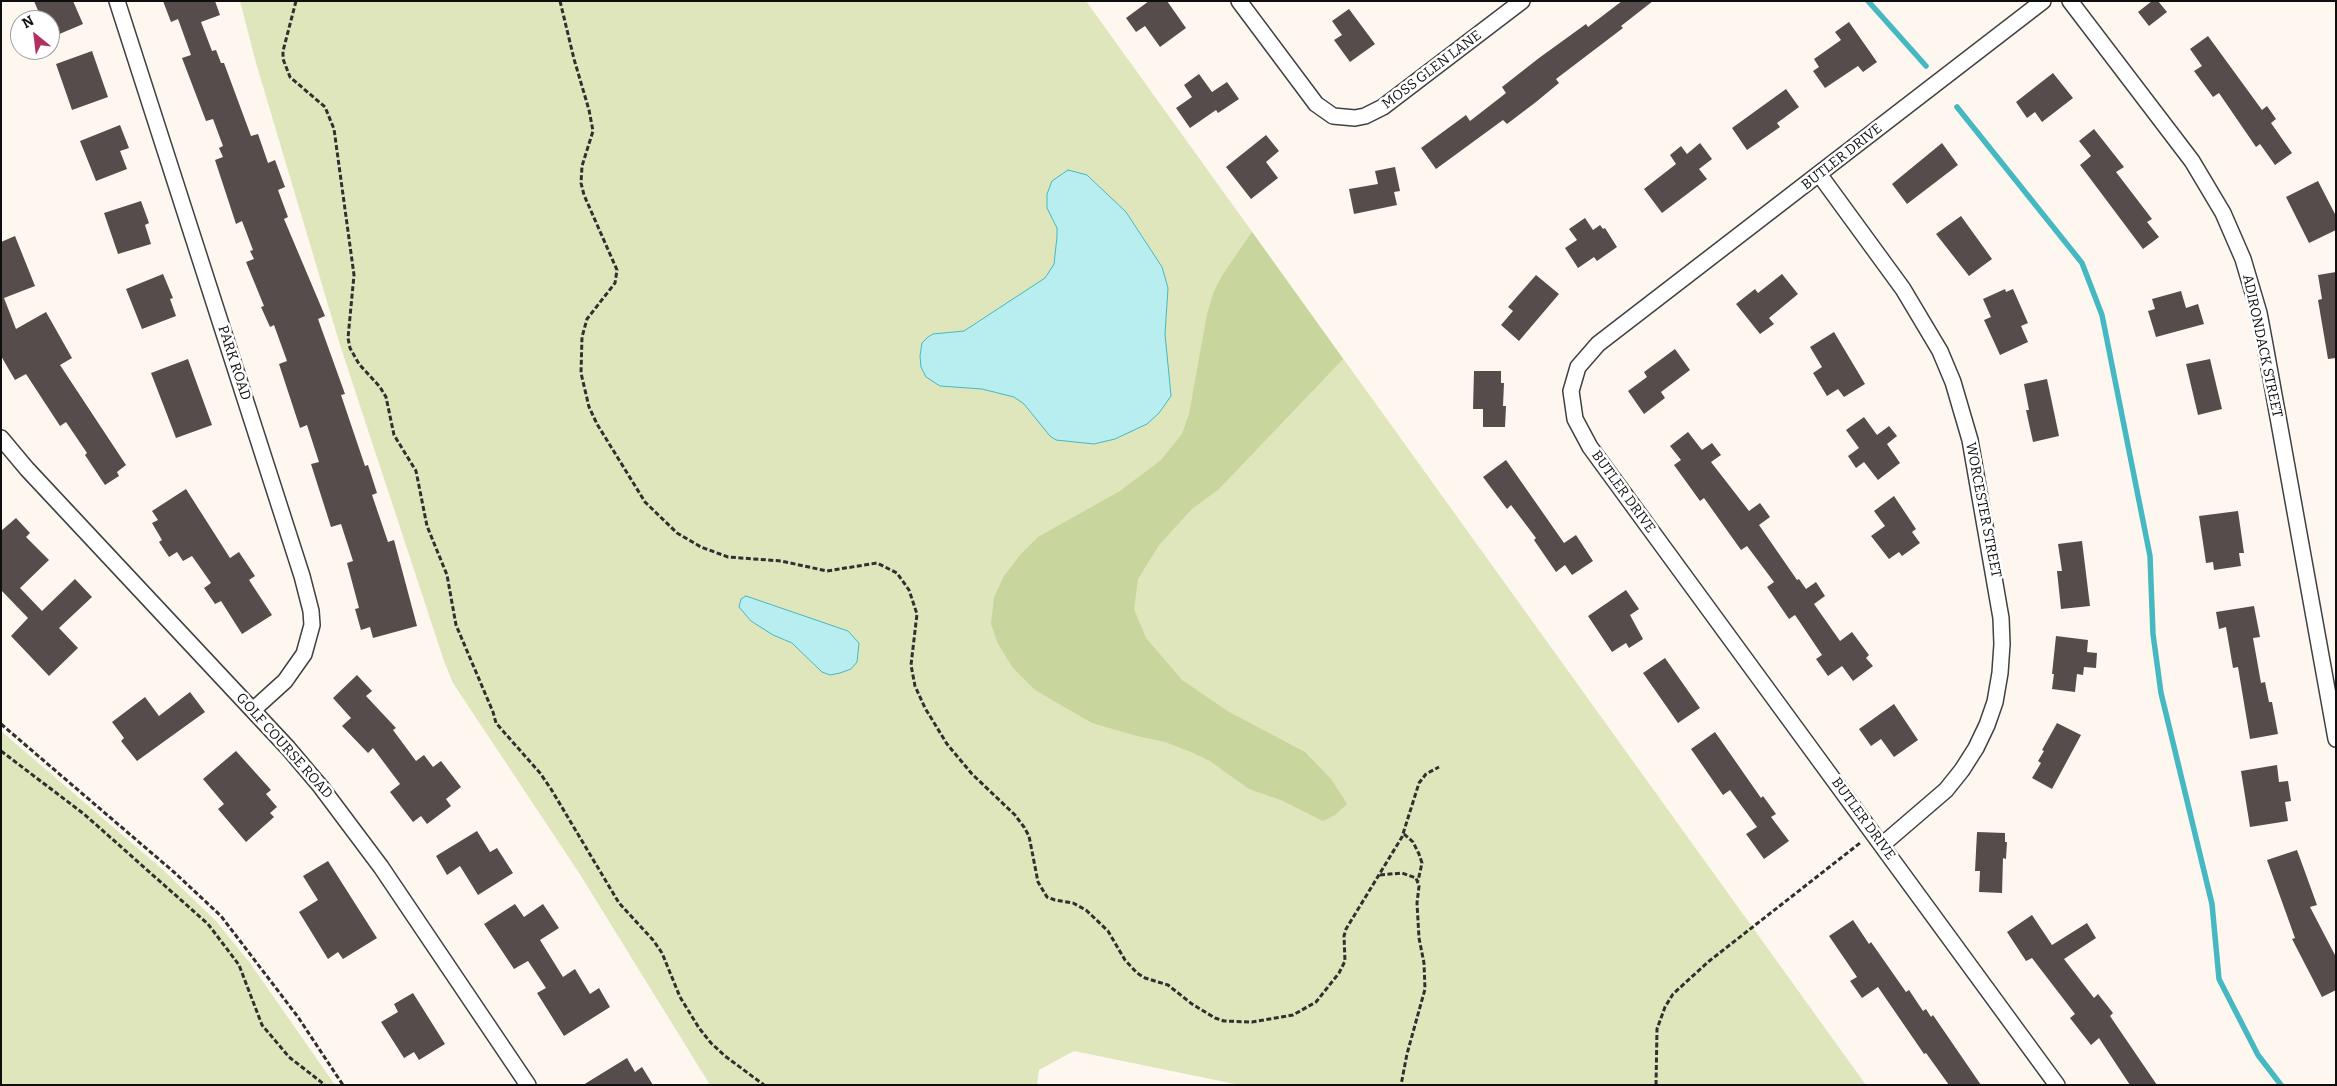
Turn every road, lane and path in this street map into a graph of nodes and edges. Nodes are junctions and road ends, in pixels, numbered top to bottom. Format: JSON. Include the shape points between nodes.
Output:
{"nodes":[{"id":1,"x":117,"y":1,"type":"edge"},
{"id":2,"x":296,"y":1,"type":"edge"},
{"id":3,"x":560,"y":1,"type":"edge"},
{"id":4,"x":1239,"y":1,"type":"edge"},
{"id":5,"x":1522,"y":1,"type":"edge"},
{"id":6,"x":2043,"y":1,"type":"edge"},
{"id":7,"x":2070,"y":1,"type":"edge"},
{"id":8,"x":1819,"y":174,"type":"junction"},
{"id":9,"x":1,"y":438,"type":"edge"},
{"id":10,"x":252,"y":710,"type":"junction"},
{"id":11,"x":1,"y":724,"type":"edge"},
{"id":12,"x":2336,"y":739,"type":"edge"},
{"id":13,"x":1,"y":751,"type":"edge"},
{"id":14,"x":1439,"y":767,"type":"dead end"},
{"id":15,"x":1404,"y":834,"type":"junction"},
{"id":16,"x":1861,"y":843,"type":"dead end"},
{"id":17,"x":1882,"y":845,"type":"junction"},
{"id":18,"x":1380,"y":875,"type":"junction"},
{"id":19,"x":1418,"y":882,"type":"junction"},
{"id":20,"x":325,"y":1085,"type":"edge"},
{"id":21,"x":343,"y":1085,"type":"edge"},
{"id":22,"x":528,"y":1085,"type":"edge"},
{"id":23,"x":764,"y":1085,"type":"edge"},
{"id":24,"x":1402,"y":1085,"type":"edge"},
{"id":25,"x":1656,"y":1085,"type":"edge"},
{"id":26,"x":2057,"y":1085,"type":"edge"}],
"edges":[{"from":1,"to":10,"type":"street","name":"PARK ROAD","via":[[311,611],[309,640],[300,661],[285,681]]},
{"from":2,"to":23,"type":"path","via":[[282,51],[283,59],[290,77],[325,107],[334,129],[354,275],[348,338],[350,348],[383,392],[394,435],[416,471],[427,526],[447,575],[456,624],[496,723],[540,773],[618,903],[662,953],[680,997],[699,1028],[711,1043]]},
{"from":3,"to":18,"type":"path","via":[[593,131],[582,166],[581,183],[617,270],[615,283],[590,314],[584,328],[582,381],[597,424],[654,512],[677,533],[728,557],[782,561],[827,572],[877,563],[897,572],[909,590],[918,614],[911,665],[915,686],[947,744],[1024,827],[1041,890],[1048,897],[1086,910],[1108,931],[1137,973],[1168,985],[1215,1018],[1234,1022],[1282,1019],[1316,1002],[1339,973],[1345,961],[1346,929]]},
{"from":4,"to":5,"type":"street","name":"MOSS GLEN LANE","via":[[1316,104],[1333,116],[1354,118],[1383,107]]},
{"from":6,"to":8,"type":"street","name":"BUTLER DRIVE"},
{"from":7,"to":12,"type":"street","name":"ADIRONDACK STREET","via":[[2192,161],[2223,213],[2243,259],[2260,321]]},
{"from":8,"to":17,"type":"street","name":"WORCESTER STREET","via":[[1903,289],[1936,344],[1953,382],[1970,440],[2001,618],[1997,692],[1976,748],[1946,790]]},
{"from":8,"to":17,"type":"street","name":"BUTLER DRIVE","via":[[1592,350],[1572,379],[1571,405],[1590,447]]},
{"from":9,"to":10,"type":"street","name":"GOLF COURSE ROAD"},
{"from":10,"to":22,"type":"street","name":"GOLF COURSE ROAD","via":[[348,821]]},
{"from":11,"to":21,"type":"path","via":[[221,916],[298,1017]]},
{"from":13,"to":20,"type":"path","via":[[84,814],[208,924],[239,965],[262,1024],[289,1057]]},
{"from":14,"to":15,"type":"path","via":[[1426,774],[1419,783]]},
{"from":15,"to":18,"type":"path"},
{"from":15,"to":19,"type":"path","via":[[1413,842],[1421,859]]},
{"from":16,"to":25,"type":"path","via":[[1708,962],[1673,994],[1657,1029]]},
{"from":17,"to":26,"type":"street","name":"BUTLER DRIVE"},
{"from":18,"to":19,"type":"path","via":[[1402,873],[1413,876]]},
{"from":19,"to":24,"type":"path","via":[[1416,903],[1425,989]]}]}
